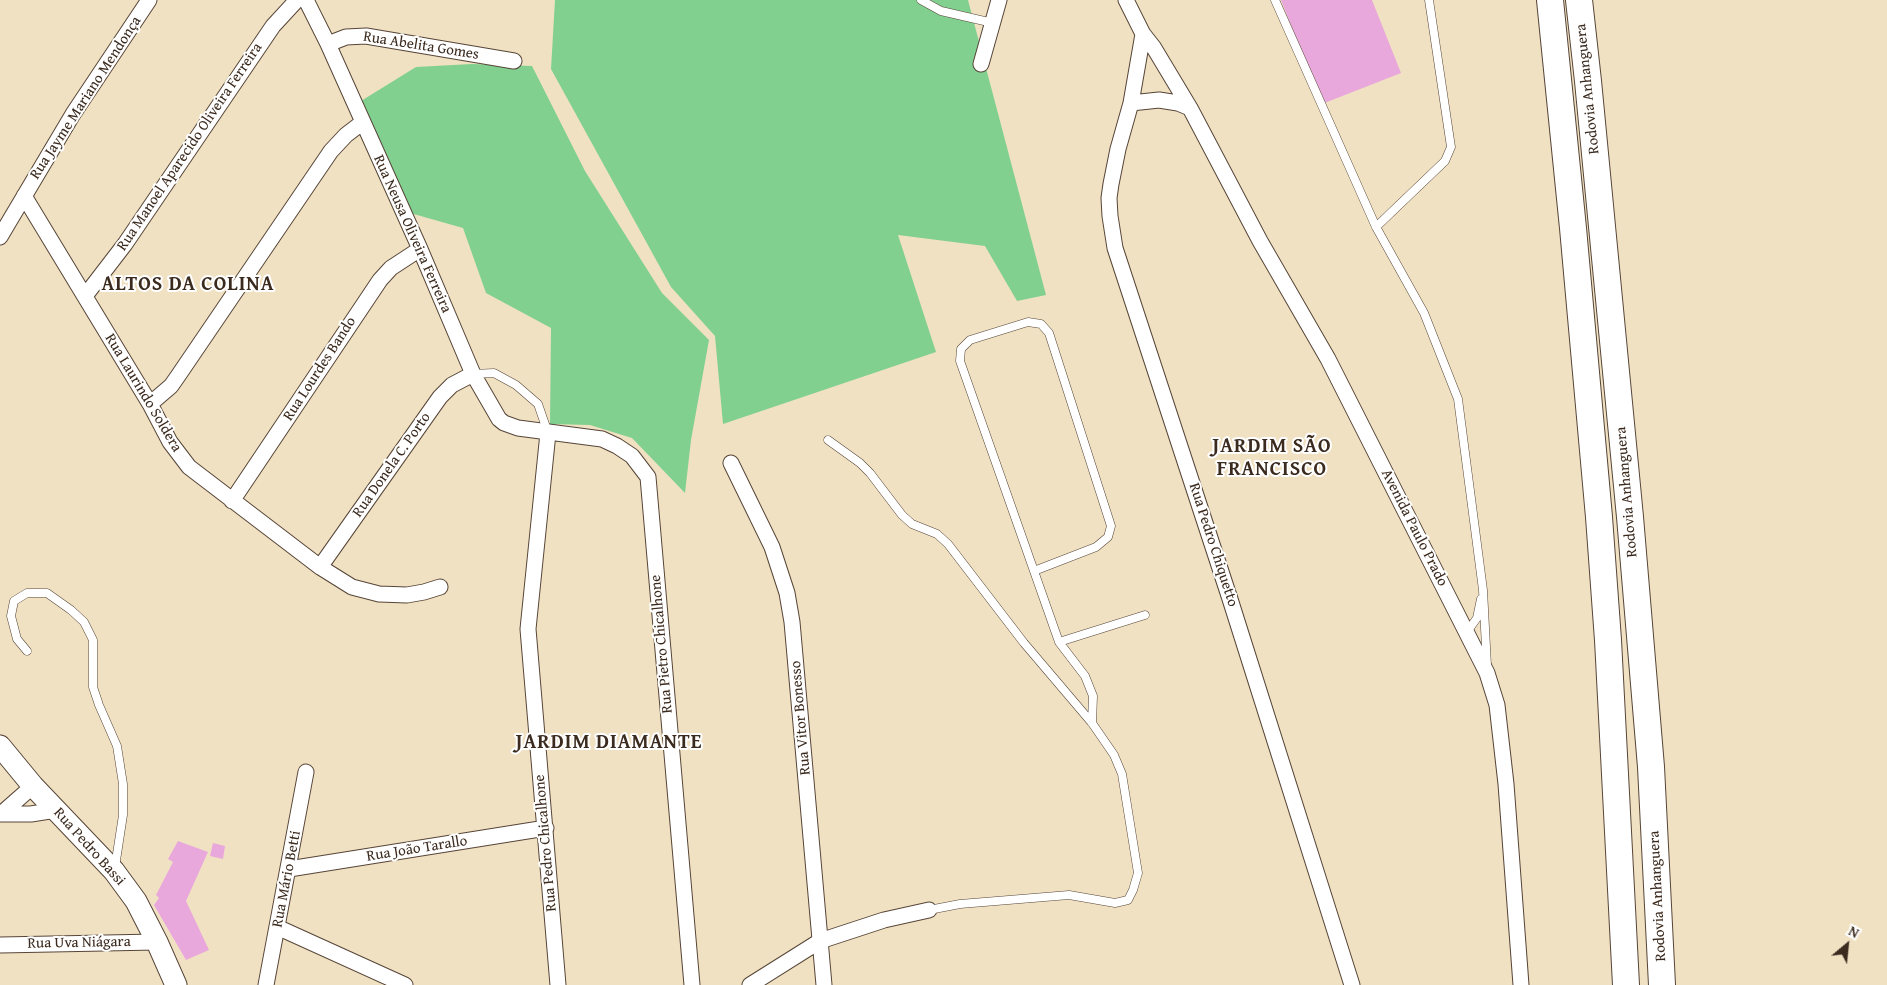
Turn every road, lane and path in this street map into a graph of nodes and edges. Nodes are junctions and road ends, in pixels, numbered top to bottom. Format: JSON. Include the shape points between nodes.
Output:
{"nodes":[{"id":1,"x":150,"y":0,"type":"edge"},
{"id":2,"x":297,"y":0,"type":"edge"},
{"id":3,"x":306,"y":0,"type":"edge"},
{"id":4,"x":921,"y":0,"type":"edge"},
{"id":5,"x":999,"y":0,"type":"edge"},
{"id":6,"x":1126,"y":0,"type":"edge"},
{"id":7,"x":1275,"y":0,"type":"edge"},
{"id":8,"x":1430,"y":0,"type":"edge"},
{"id":9,"x":1550,"y":0,"type":"edge"},
{"id":10,"x":1578,"y":0,"type":"edge"},
{"id":11,"x":993,"y":23,"type":"junction"},
{"id":12,"x":1143,"y":34,"type":"junction"},
{"id":13,"x":328,"y":44,"type":"junction"},
{"id":14,"x":514,"y":61,"type":"dead end"},
{"id":15,"x":981,"y":64,"type":"dead end"},
{"id":16,"x":1138,"y":66,"type":"junction"},
{"id":17,"x":1167,"y":69,"type":"junction"},
{"id":18,"x":1131,"y":103,"type":"junction"},
{"id":19,"x":1190,"y":108,"type":"junction"},
{"id":20,"x":363,"y":122,"type":"junction"},
{"id":21,"x":24,"y":196,"type":"junction"},
{"id":22,"x":1376,"y":227,"type":"junction"},
{"id":23,"x":0,"y":237,"type":"edge"},
{"id":24,"x":420,"y":249,"type":"junction"},
{"id":25,"x":86,"y":296,"type":"junction"},
{"id":26,"x":473,"y":374,"type":"junction"},
{"id":27,"x":150,"y":404,"type":"junction"},
{"id":28,"x":548,"y":432,"type":"junction"},
{"id":29,"x":828,"y":440,"type":"dead end"},
{"id":30,"x":731,"y":463,"type":"dead end"},
{"id":31,"x":232,"y":501,"type":"junction"},
{"id":32,"x":320,"y":567,"type":"junction"},
{"id":33,"x":1034,"y":571,"type":"junction"},
{"id":34,"x":440,"y":587,"type":"dead end"},
{"id":35,"x":1483,"y":590,"type":"junction"},
{"id":36,"x":1146,"y":615,"type":"dead end"},
{"id":37,"x":1467,"y":632,"type":"junction"},
{"id":38,"x":1059,"y":642,"type":"junction"},
{"id":39,"x":26,"y":651,"type":"dead end"},
{"id":40,"x":1487,"y":673,"type":"junction"},
{"id":41,"x":1092,"y":723,"type":"junction"},
{"id":42,"x":0,"y":746,"type":"edge"},
{"id":43,"x":306,"y":772,"type":"dead end"},
{"id":44,"x":34,"y":786,"type":"junction"},
{"id":45,"x":56,"y":810,"type":"junction"},
{"id":46,"x":1,"y":814,"type":"edge"},
{"id":47,"x":546,"y":828,"type":"junction"},
{"id":48,"x":289,"y":868,"type":"junction"},
{"id":49,"x":114,"y":871,"type":"junction"},
{"id":50,"x":929,"y":910,"type":"joint"},
{"id":51,"x":278,"y":927,"type":"junction"},
{"id":52,"x":820,"y":941,"type":"junction"},
{"id":53,"x":157,"y":942,"type":"junction"},
{"id":54,"x":0,"y":945,"type":"edge"},
{"id":55,"x":176,"y":985,"type":"edge"},
{"id":56,"x":266,"y":985,"type":"edge"},
{"id":57,"x":405,"y":985,"type":"edge"},
{"id":58,"x":558,"y":985,"type":"edge"},
{"id":59,"x":692,"y":985,"type":"edge"},
{"id":60,"x":750,"y":985,"type":"edge"},
{"id":61,"x":824,"y":985,"type":"edge"},
{"id":62,"x":1352,"y":985,"type":"edge"},
{"id":63,"x":1521,"y":985,"type":"edge"},
{"id":64,"x":1626,"y":985,"type":"edge"},
{"id":65,"x":1662,"y":985,"type":"edge"}],
"edges":[{"from":1,"to":21,"type":"street","name":"Rua Jayme Mariano Mendonça","via":[[73,114]]},
{"from":2,"to":25,"type":"street","name":"Rua Manoel Aparecido Oliveira Ferreira","via":[[274,26]]},
{"from":3,"to":13,"type":"street","name":"Rua Neusa Oliveira Ferreira"},
{"from":4,"to":11,"type":"lane","via":[[941,11]]},
{"from":5,"to":11,"type":"street"},
{"from":6,"to":12,"type":"street","name":"Avenida Paulo Prado"},
{"from":7,"to":22,"type":"lane"},
{"from":8,"to":22,"type":"lane","via":[[1451,147],[1445,161]]},
{"from":9,"to":64,"type":"highway","name":"Rodovia Anhanguera","via":[[1599,517]]},
{"from":10,"to":65,"type":"highway","name":"Rodovia Anhanguera","via":[[1631,527],[1651,767]]},
{"from":11,"to":15,"type":"street"},
{"from":12,"to":16,"type":"street","name":"Rua Pedro Chiquetto"},
{"from":12,"to":17,"type":"street","name":"Avenida Paulo Prado"},
{"from":13,"to":14,"type":"street","name":"Rua Abelita Gomes","via":[[346,37],[366,36]]},
{"from":13,"to":20,"type":"street","name":"Rua Neusa Oliveira Ferreira"},
{"from":16,"to":17,"type":"street","via":[[1148,61]]},
{"from":16,"to":18,"type":"street","name":"Rua Pedro Chiquetto"},
{"from":17,"to":19,"type":"street","name":"Avenida Paulo Prado"},
{"from":18,"to":19,"type":"street","via":[[1159,100]]},
{"from":18,"to":62,"type":"street","name":"Rua Pedro Chiquetto","via":[[1109,198],[1116,248]]},
{"from":19,"to":37,"type":"street","name":"Avenida Paulo Prado","via":[[1260,241],[1328,359]]},
{"from":20,"to":24,"type":"street","name":"Rua Neusa Oliveira Ferreira"},
{"from":20,"to":27,"type":"street","via":[[331,151],[171,386]]},
{"from":21,"to":23,"type":"street","name":"Rua Jayme Mariano Mendonça"},
{"from":21,"to":25,"type":"street","name":"Rua Laurindo Soldera"},
{"from":22,"to":35,"type":"lane","via":[[1424,313],[1458,399]]},
{"from":24,"to":26,"type":"street","name":"Rua Neusa Oliveira Ferreira"},
{"from":24,"to":31,"type":"street","name":"Rua Lourdes Bando","via":[[391,268],[380,280]]},
{"from":25,"to":27,"type":"street","name":"Rua Laurindo Soldera"},
{"from":26,"to":28,"type":"street","name":"Rua Neusa Oliveira Ferreira","via":[[494,412],[504,423]]},
{"from":26,"to":28,"type":"lane","via":[[494,373],[516,385],[538,404]]},
{"from":26,"to":32,"type":"street","name":"Rua Donela C. Porto","via":[[452,385],[440,398]]},
{"from":27,"to":31,"type":"street","name":"Rua Laurindo Soldera","via":[[170,442],[190,468]]},
{"from":28,"to":47,"type":"street","name":"Rua Pedro Chicalhone","via":[[528,629]]},
{"from":28,"to":59,"type":"street","name":"Rua Pietro Chicalhone","via":[[610,442],[632,456],[648,477]]},
{"from":29,"to":41,"type":"lane","via":[[870,473],[912,524],[937,534],[948,544],[1024,643]]},
{"from":30,"to":52,"type":"street","name":"Rua Vitor Bonesso","via":[[772,547],[787,593]]},
{"from":31,"to":32,"type":"street","name":"Rua Laurindo Soldera"},
{"from":32,"to":34,"type":"street","name":"Rua Laurindo Soldera","via":[[352,587],[373,593],[407,595]]},
{"from":33,"to":33,"type":"lane","via":[[960,362],[961,349],[970,340],[1028,322],[1041,324],[1048,333],[1111,526],[1108,537],[1096,547]]},
{"from":33,"to":38,"type":"lane"},
{"from":35,"to":37,"type":"lane","via":[[1476,618]]},
{"from":35,"to":40,"type":"lane"},
{"from":36,"to":38,"type":"lane"},
{"from":37,"to":40,"type":"street","name":"Avenida Paulo Prado"},
{"from":38,"to":41,"type":"lane","via":[[1085,676],[1092,696]]},
{"from":39,"to":49,"type":"lane","via":[[17,639],[11,616],[14,602],[27,593],[47,593],[71,610],[84,622],[93,640],[93,687],[117,746],[123,784],[123,815]]},
{"from":40,"to":63,"type":"street","name":"Avenida Paulo Prado","via":[[1497,705],[1506,784]]},
{"from":41,"to":50,"type":"lane","via":[[1114,755],[1122,774],[1138,873],[1128,900],[1115,903],[1068,895],[960,904]]},
{"from":42,"to":44,"type":"street","name":"Rua Pedro Bassi"},
{"from":43,"to":48,"type":"street","name":"Rua Mário Betti"},
{"from":44,"to":45,"type":"street","name":"Rua Pedro Bassi"},
{"from":44,"to":46,"type":"street"},
{"from":45,"to":46,"type":"street"},
{"from":45,"to":49,"type":"street","name":"Rua Pedro Bassi"},
{"from":47,"to":48,"type":"street","name":"Rua João Tarallo"},
{"from":47,"to":58,"type":"street","name":"Rua Pedro Chicalhone"},
{"from":48,"to":51,"type":"street","name":"Rua Mário Betti"},
{"from":49,"to":53,"type":"street","name":"Rua Pedro Bassi","via":[[136,901]]},
{"from":50,"to":52,"type":"street","via":[[884,920]]},
{"from":51,"to":56,"type":"street","name":"Rua Mário Betti"},
{"from":51,"to":57,"type":"street"},
{"from":52,"to":60,"type":"street"},
{"from":52,"to":61,"type":"street","name":"Rua Vitor Bonesso"},
{"from":53,"to":54,"type":"street","name":"Rua Uva Niágara"},
{"from":53,"to":55,"type":"street","name":"Rua Pedro Bassi"}]}
